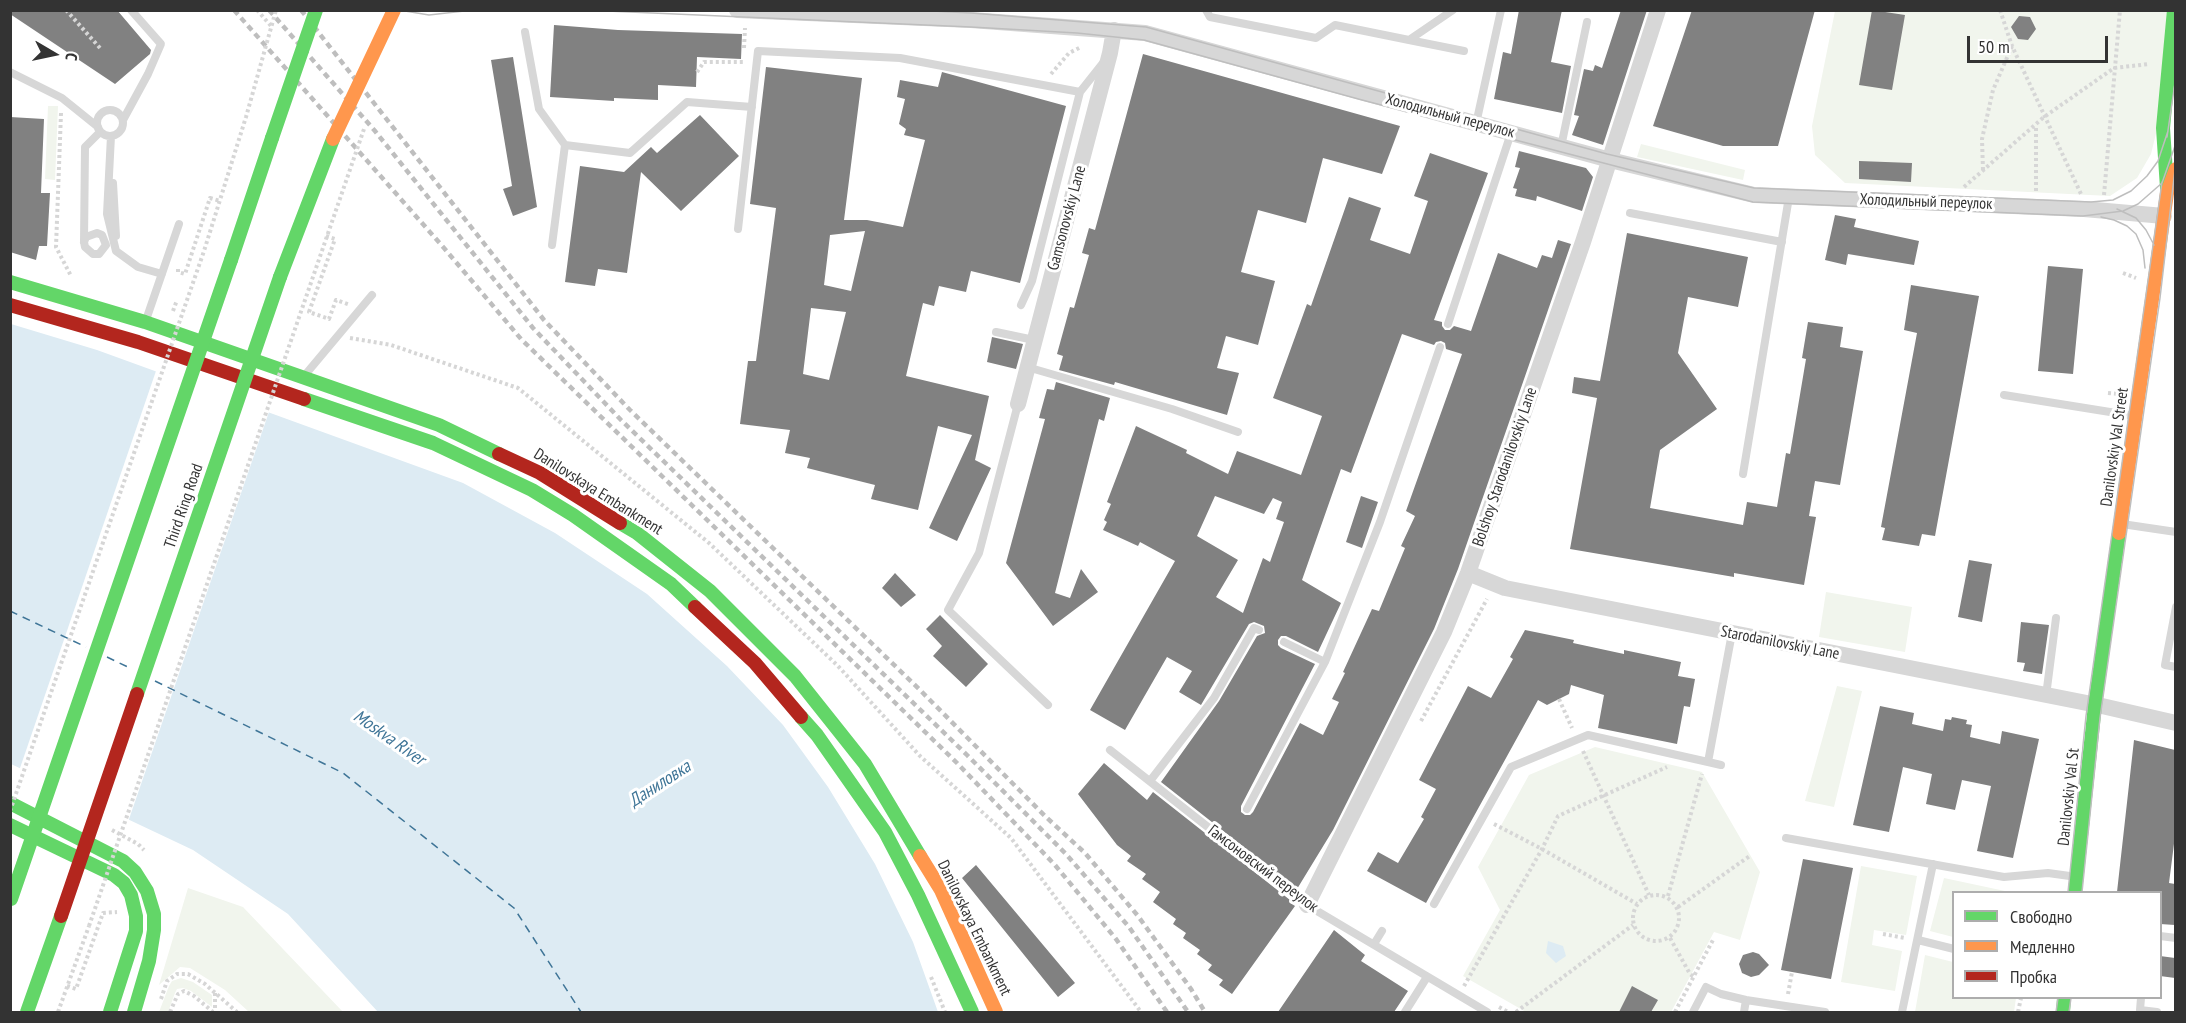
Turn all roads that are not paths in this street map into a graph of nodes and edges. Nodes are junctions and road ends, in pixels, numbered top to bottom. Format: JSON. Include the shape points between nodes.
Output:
{"nodes":[{"id":1,"x":131,"y":10,"type":"edge"},
{"id":2,"x":302,"y":10,"type":"edge"},
{"id":3,"x":316,"y":10,"type":"edge"},
{"id":4,"x":394,"y":10,"type":"edge"},
{"id":5,"x":736,"y":10,"type":"edge"},
{"id":6,"x":1206,"y":10,"type":"edge"},
{"id":7,"x":1453,"y":10,"type":"edge"},
{"id":8,"x":1501,"y":10,"type":"edge"},
{"id":9,"x":1658,"y":10,"type":"edge"},
{"id":10,"x":2174,"y":10,"type":"edge"},
{"id":11,"x":763,"y":11,"type":"edge"},
{"id":12,"x":1587,"y":22,"type":"dead end"},
{"id":13,"x":1114,"y":30,"type":"junction"},
{"id":14,"x":525,"y":32,"type":"dead end"},
{"id":15,"x":1409,"y":40,"type":"junction"},
{"id":16,"x":364,"y":43,"type":"dead end"},
{"id":17,"x":1464,"y":51,"type":"dead end"},
{"id":18,"x":1110,"y":53,"type":"junction"},
{"id":19,"x":10,"y":72,"type":"edge"},
{"id":20,"x":1080,"y":92,"type":"junction"},
{"id":21,"x":752,"y":106,"type":"junction"},
{"id":22,"x":123,"y":120,"type":"junction"},
{"id":23,"x":1476,"y":124,"type":"junction"},
{"id":24,"x":99,"y":130,"type":"junction"},
{"id":25,"x":1511,"y":133,"type":"junction"},
{"id":26,"x":111,"y":136,"type":"junction"},
{"id":27,"x":272,"y":138,"type":"junction"},
{"id":28,"x":333,"y":139,"type":"junction"},
{"id":29,"x":565,"y":145,"type":"junction"},
{"id":30,"x":1561,"y":147,"type":"junction"},
{"id":31,"x":1610,"y":160,"type":"junction"},
{"id":32,"x":2175,"y":169,"type":"edge"},
{"id":33,"x":2171,"y":194,"type":"edge"},
{"id":34,"x":1789,"y":197,"type":"junction"},
{"id":35,"x":1630,"y":213,"type":"dead end"},
{"id":36,"x":2164,"y":216,"type":"junction"},
{"id":37,"x":179,"y":224,"type":"dead end"},
{"id":38,"x":738,"y":229,"type":"dead end"},
{"id":39,"x":105,"y":240,"type":"junction"},
{"id":40,"x":84,"y":242,"type":"junction"},
{"id":41,"x":1782,"y":242,"type":"junction"},
{"id":42,"x":552,"y":245,"type":"dead end"},
{"id":43,"x":116,"y":251,"type":"junction"},
{"id":44,"x":99,"y":254,"type":"junction"},
{"id":45,"x":162,"y":274,"type":"junction"},
{"id":46,"x":10,"y":282,"type":"edge"},
{"id":47,"x":372,"y":295,"type":"dead end"},
{"id":48,"x":10,"y":305,"type":"edge"},
{"id":49,"x":1021,"y":305,"type":"dead end"},
{"id":50,"x":145,"y":322,"type":"junction"},
{"id":51,"x":1448,"y":324,"type":"dead end"},
{"id":52,"x":996,"y":332,"type":"dead end"},
{"id":53,"x":1034,"y":340,"type":"junction"},
{"id":54,"x":138,"y":342,"type":"junction"},
{"id":55,"x":1440,"y":347,"type":"dead end"},
{"id":56,"x":1027,"y":367,"type":"junction"},
{"id":57,"x":307,"y":372,"type":"junction"},
{"id":58,"x":2004,"y":396,"type":"dead end"},
{"id":59,"x":1017,"y":404,"type":"joint"},
{"id":60,"x":2135,"y":416,"type":"junction"},
{"id":61,"x":1238,"y":432,"type":"dead end"},
{"id":62,"x":1743,"y":474,"type":"dead end"},
{"id":63,"x":2121,"y":524,"type":"junction"},
{"id":64,"x":2175,"y":531,"type":"edge"},
{"id":65,"x":1467,"y":573,"type":"junction"},
{"id":66,"x":2175,"y":607,"type":"edge"},
{"id":67,"x":2056,"y":618,"type":"dead end"},
{"id":68,"x":1259,"y":630,"type":"dead end"},
{"id":69,"x":1732,"y":633,"type":"junction"},
{"id":70,"x":1284,"y":642,"type":"dead end"},
{"id":71,"x":1325,"y":662,"type":"junction"},
{"id":72,"x":2175,"y":667,"type":"edge"},
{"id":73,"x":2046,"y":696,"type":"junction"},
{"id":74,"x":1048,"y":705,"type":"dead end"},
{"id":75,"x":2095,"y":705,"type":"junction"},
{"id":76,"x":2175,"y":723,"type":"edge"},
{"id":77,"x":1110,"y":750,"type":"dead end"},
{"id":78,"x":1708,"y":762,"type":"junction"},
{"id":79,"x":1721,"y":765,"type":"dead end"},
{"id":80,"x":1150,"y":781,"type":"junction"},
{"id":81,"x":10,"y":803,"type":"edge"},
{"id":82,"x":1247,"y":809,"type":"dead end"},
{"id":83,"x":10,"y":825,"type":"edge"},
{"id":84,"x":18,"y":832,"type":"edge"},
{"id":85,"x":1786,"y":838,"type":"dead end"},
{"id":86,"x":1933,"y":864,"type":"junction"},
{"id":87,"x":2077,"y":878,"type":"junction"},
{"id":88,"x":2075,"y":891,"type":"edge"},
{"id":89,"x":11,"y":900,"type":"edge"},
{"id":90,"x":1434,"y":904,"type":"dead end"},
{"id":91,"x":1305,"y":908,"type":"junction"},
{"id":92,"x":1382,"y":931,"type":"dead end"},
{"id":93,"x":1918,"y":940,"type":"junction"},
{"id":94,"x":1374,"y":944,"type":"junction"},
{"id":95,"x":1952,"y":949,"type":"edge"},
{"id":96,"x":1427,"y":977,"type":"junction"},
{"id":97,"x":1746,"y":999,"type":"junction"},
{"id":98,"x":2141,"y":999,"type":"edge"},
{"id":99,"x":27,"y":1012,"type":"edge"},
{"id":100,"x":110,"y":1012,"type":"edge"},
{"id":101,"x":134,"y":1012,"type":"edge"},
{"id":102,"x":972,"y":1012,"type":"edge"},
{"id":103,"x":996,"y":1012,"type":"edge"},
{"id":104,"x":1405,"y":1012,"type":"edge"},
{"id":105,"x":1486,"y":1012,"type":"edge"},
{"id":106,"x":1693,"y":1012,"type":"edge"},
{"id":107,"x":1744,"y":1012,"type":"edge"},
{"id":108,"x":1822,"y":1012,"type":"edge"},
{"id":109,"x":1902,"y":1012,"type":"edge"},
{"id":110,"x":2157,"y":1012,"type":"edge"}],
"edges":[{"from":1,"to":22,"type":"lane","via":[[161,44]]},
{"from":2,"to":27,"type":"main road","bridge":true},
{"from":3,"to":27,"type":"main road","bridge":true},
{"from":4,"to":28,"type":"main road","bridge":true},
{"from":5,"to":11,"type":"street","name":"Холодильный переулок"},
{"from":6,"to":15,"type":"lane","via":[[1210,16],[1316,38],[1335,25]]},
{"from":7,"to":15,"type":"lane"},
{"from":8,"to":23,"type":"lane"},
{"from":9,"to":31,"type":"street","name":"Bolshoy Starodanilovskiy Lane"},
{"from":10,"to":33,"type":"main road","via":[[2163,128]]},
{"from":11,"to":13,"type":"street","name":"Холодильный переулок"},
{"from":12,"to":30,"type":"lane"},
{"from":13,"to":18,"type":"street","name":"Gamsonovskiy Lane"},
{"from":13,"to":23,"type":"street","name":"Холодильный переулок","via":[[1145,33]]},
{"from":14,"to":29,"type":"lane","via":[[539,109]]},
{"from":15,"to":17,"type":"lane"},
{"from":16,"to":28,"type":"main road","name":"Third Ring Road","bridge":true},
{"from":18,"to":20,"type":"lane"},
{"from":18,"to":53,"type":"street","name":"Gamsonovskiy Lane"},
{"from":19,"to":24,"type":"lane","via":[[62,98]]},
{"from":20,"to":21,"type":"lane","via":[[900,58],[758,51]]},
{"from":20,"to":49,"type":"lane","via":[[1032,282]]},
{"from":21,"to":29,"type":"lane","via":[[687,102],[630,153]]},
{"from":21,"to":38,"type":"lane"},
{"from":22,"to":24,"type":"lane","via":[[115,111],[104,112],[97,121]]},
{"from":22,"to":26,"type":"lane","via":[[121,131]]},
{"from":23,"to":25,"type":"street","name":"Холодильный переулок"},
{"from":24,"to":26,"type":"lane"},
{"from":24,"to":40,"type":"lane","via":[[85,147]]},
{"from":25,"to":30,"type":"street","name":"Холодильный переулок"},
{"from":25,"to":51,"type":"lane"},
{"from":26,"to":43,"type":"lane"},
{"from":27,"to":89,"type":"main road","bridge":true},
{"from":28,"to":99,"type":"main road","name":"Third Ring Road","bridge":true,"via":[[280,277]]},
{"from":29,"to":42,"type":"lane"},
{"from":30,"to":31,"type":"street","name":"Холодильный переулок"},
{"from":31,"to":34,"type":"street","name":"Холодильный переулок","via":[[1754,195]]},
{"from":31,"to":65,"type":"street","name":"Bolshoy Starodanilovskiy Lane"},
{"from":32,"to":33,"type":"main road"},
{"from":33,"to":36,"type":"main road","name":"Danilovskiy Val Street"},
{"from":34,"to":36,"type":"street","name":"Холодильный переулок"},
{"from":34,"to":41,"type":"lane"},
{"from":35,"to":41,"type":"lane"},
{"from":36,"to":60,"type":"main road","name":"Danilovskiy Val Street"},
{"from":37,"to":45,"type":"lane"},
{"from":39,"to":40,"type":"lane","via":[[102,235],[91,233]]},
{"from":39,"to":43,"type":"lane"},
{"from":39,"to":44,"type":"lane"},
{"from":40,"to":44,"type":"lane","via":[[88,252]]},
{"from":41,"to":62,"type":"lane"},
{"from":43,"to":44,"type":"lane"},
{"from":43,"to":45,"type":"lane","via":[[138,267]]},
{"from":45,"to":50,"type":"lane"},
{"from":46,"to":50,"type":"main road","name":"Danilovskaya Embankment"},
{"from":47,"to":57,"type":"lane"},
{"from":48,"to":54,"type":"main road","name":"Danilovskaya Embankment"},
{"from":50,"to":54,"type":"lane"},
{"from":50,"to":57,"type":"main road","name":"Danilovskaya Embankment"},
{"from":52,"to":53,"type":"lane"},
{"from":53,"to":56,"type":"street","name":"Gamsonovskiy Lane"},
{"from":54,"to":102,"type":"main road","name":"Danilovskaya Embankment","via":[[433,443],[478,463],[565,510],[671,584],[755,663],[841,768],[885,832]]},
{"from":55,"to":71,"type":"lane","via":[[1380,522]]},
{"from":56,"to":59,"type":"street","name":"Gamsonovskiy Lane"},
{"from":56,"to":61,"type":"lane"},
{"from":57,"to":103,"type":"main road","name":"Danilovskaya Embankment","via":[[439,425],[540,473],[637,533],[710,591],[795,676],[865,765],[941,890]]},
{"from":58,"to":60,"type":"lane"},
{"from":59,"to":74,"type":"lane","via":[[979,553],[948,610]]},
{"from":60,"to":63,"type":"main road","name":"Danilovskiy Val Street"},
{"from":63,"to":64,"type":"lane"},
{"from":63,"to":75,"type":"main road","name":"Danilovskiy Val Street"},
{"from":65,"to":69,"type":"street","name":"Starodanilovskiy Lane","via":[[1505,588]]},
{"from":65,"to":91,"type":"street","name":"Bolshoy Starodanilovskiy Lane","via":[[1444,632]]},
{"from":66,"to":72,"type":"lane","via":[[2165,665]]},
{"from":67,"to":73,"type":"lane"},
{"from":68,"to":80,"type":"lane","via":[[1254,628],[1214,698]]},
{"from":69,"to":73,"type":"street","name":"Starodanilovskiy Lane"},
{"from":69,"to":78,"type":"lane"},
{"from":70,"to":71,"type":"lane"},
{"from":71,"to":82,"type":"lane"},
{"from":73,"to":75,"type":"street","name":"Starodanilovskiy Lane"},
{"from":75,"to":76,"type":"street","name":"Starodanilovskiy Lane"},
{"from":75,"to":87,"type":"main road","name":"Danilovskiy Val St"},
{"from":77,"to":80,"type":"lane","name":"Гамсоновский переулок"},
{"from":78,"to":79,"type":"lane"},
{"from":78,"to":90,"type":"lane","via":[[1588,735],[1511,767]]},
{"from":80,"to":91,"type":"lane","name":"Гамсоновский переулок"},
{"from":81,"to":101,"type":"main road","via":[[123,861],[147,891],[154,930]]},
{"from":83,"to":84,"type":"main road"},
{"from":84,"to":100,"type":"main road","via":[[114,875],[131,895],[136,931]]},
{"from":85,"to":86,"type":"lane"},
{"from":86,"to":87,"type":"lane","via":[[2004,877],[2048,873]]},
{"from":86,"to":93,"type":"lane"},
{"from":87,"to":88,"type":"main road","name":"Danilovskiy Val St"},
{"from":91,"to":94,"type":"lane","name":"Гамсоновский переулок"},
{"from":92,"to":94,"type":"lane"},
{"from":93,"to":95,"type":"lane"},
{"from":93,"to":109,"type":"lane"},
{"from":94,"to":96,"type":"lane","name":"Гамсоновский переулок"},
{"from":96,"to":104,"type":"lane"},
{"from":96,"to":105,"type":"lane","name":"Гамсоновский переулок"},
{"from":97,"to":106,"type":"lane","via":[[1706,987]]},
{"from":97,"to":107,"type":"lane"},
{"from":97,"to":108,"type":"lane"},
{"from":98,"to":110,"type":"lane","via":[[2140,1010]]}]}
